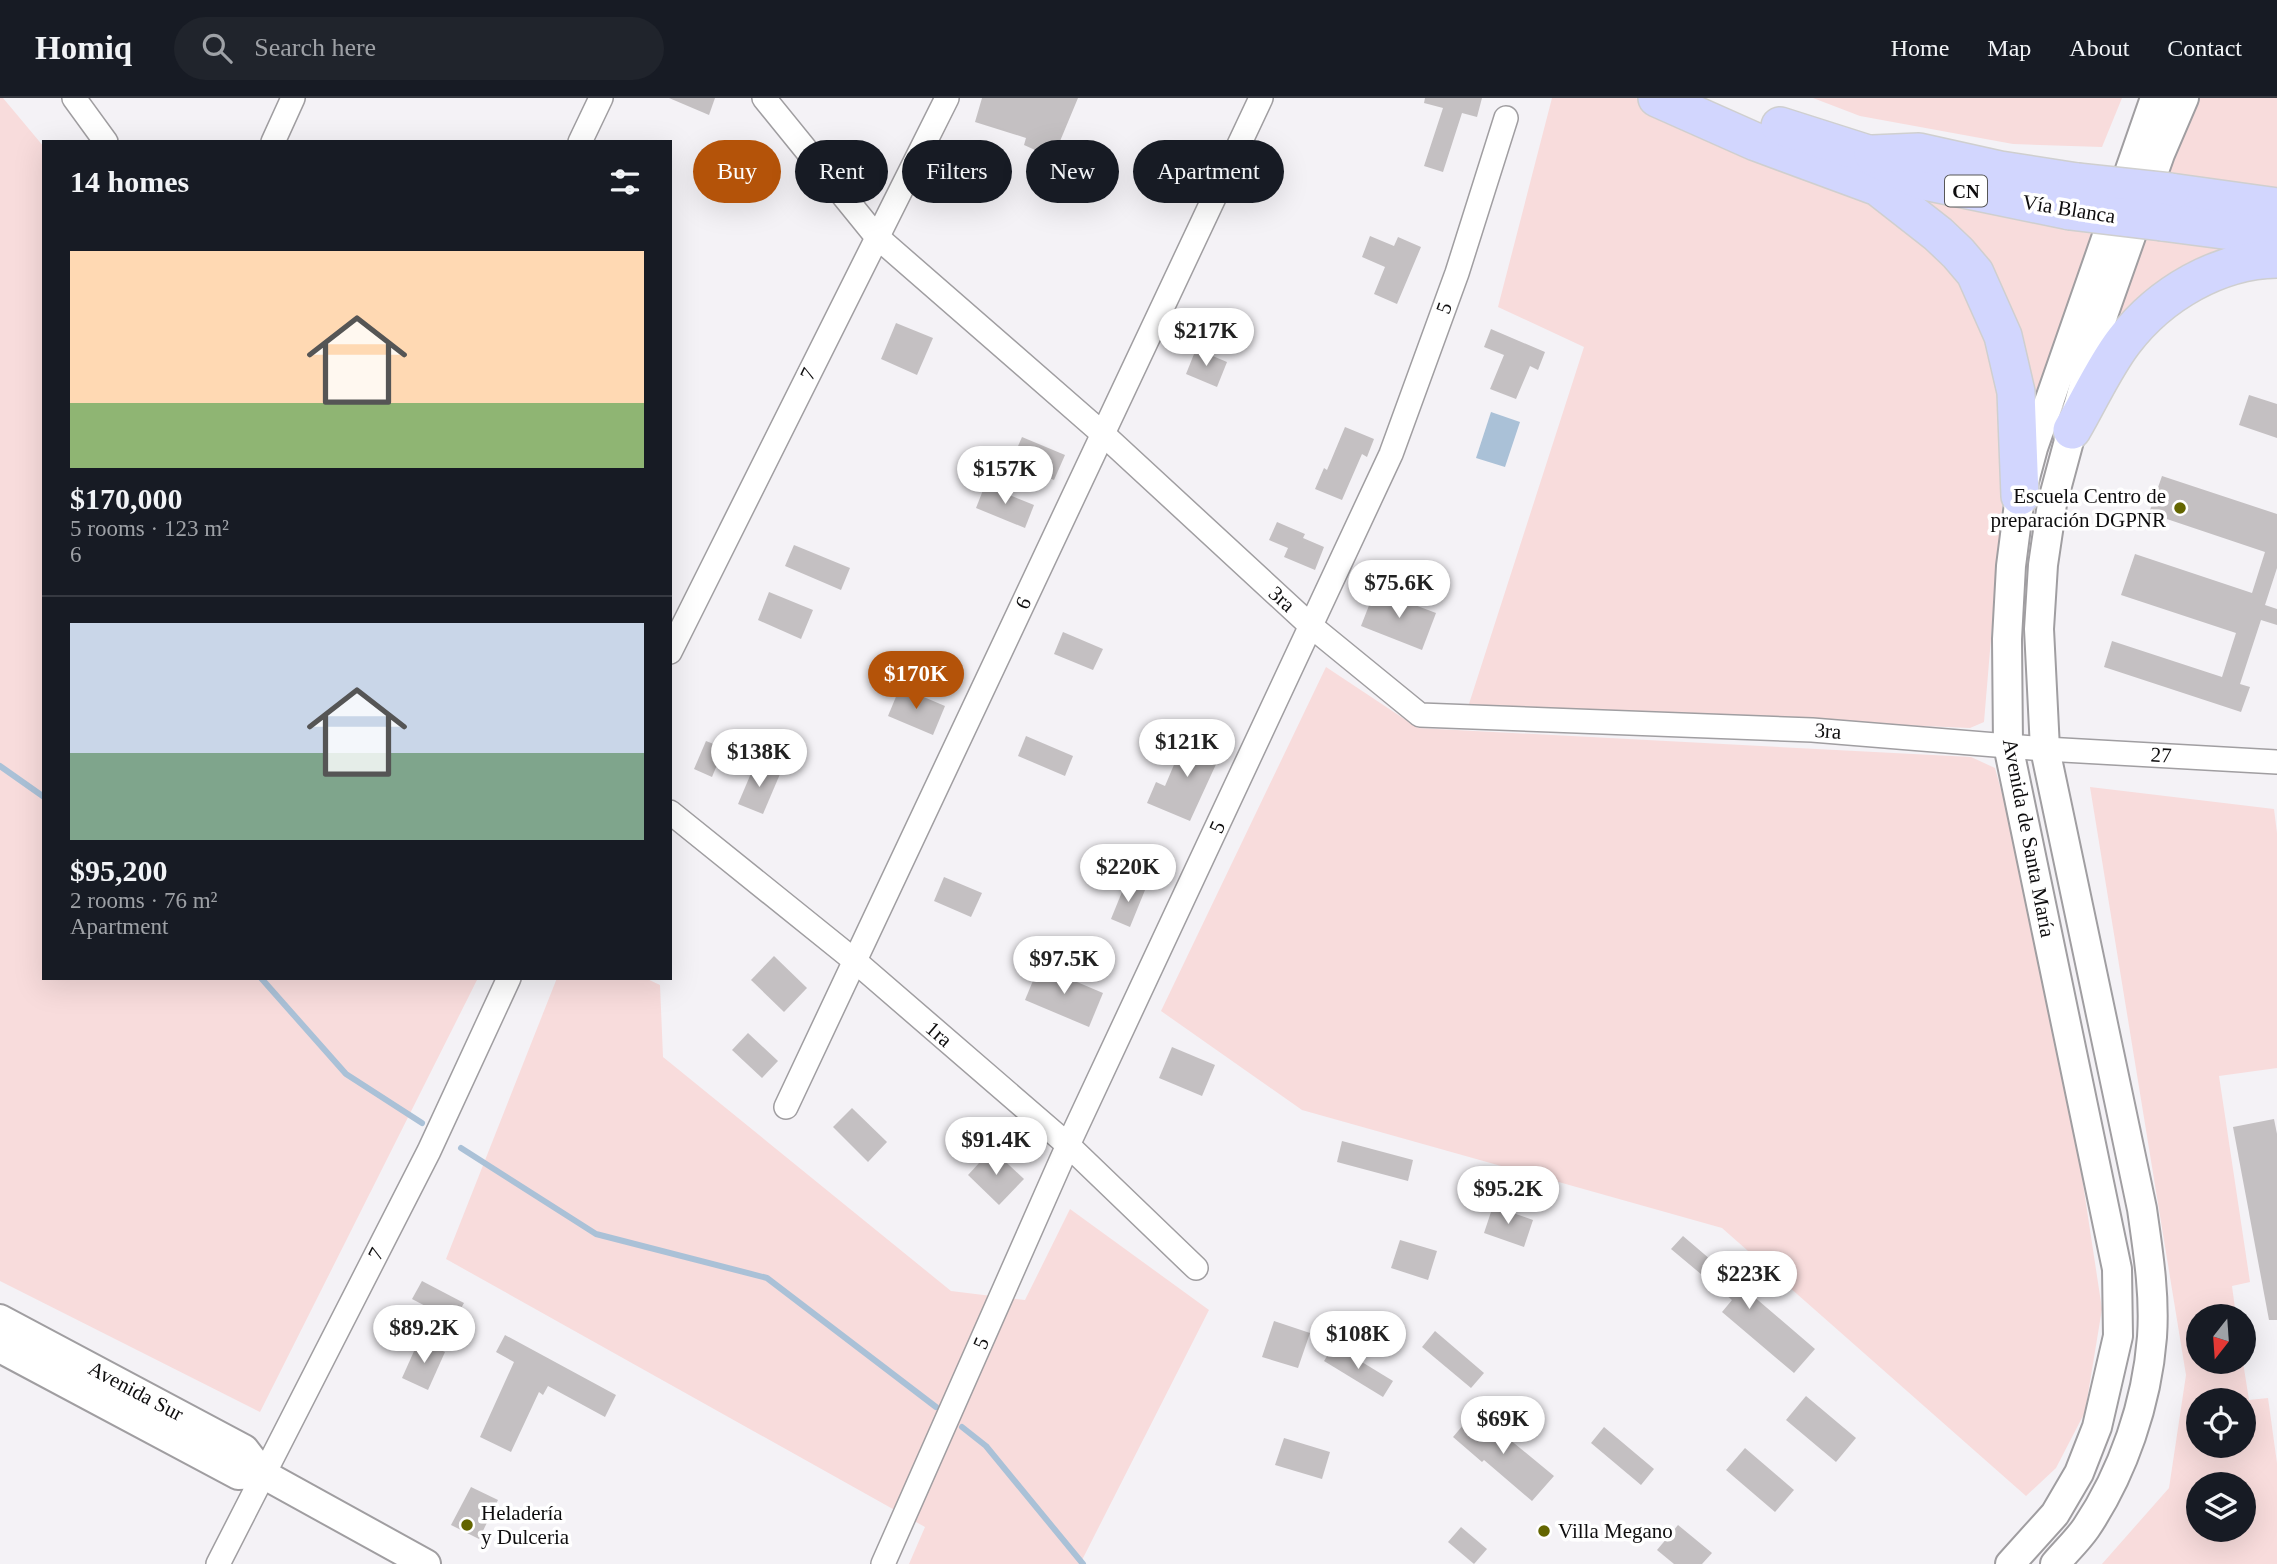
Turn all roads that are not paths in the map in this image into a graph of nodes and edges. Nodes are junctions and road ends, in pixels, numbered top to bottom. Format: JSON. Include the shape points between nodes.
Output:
{"nodes":[{"id":1,"x":74,"y":98,"type":"edge"},
{"id":2,"x":293,"y":98,"type":"edge"},
{"id":3,"x":601,"y":98,"type":"edge"},
{"id":4,"x":764,"y":98,"type":"edge"},
{"id":5,"x":947,"y":98,"type":"edge"},
{"id":6,"x":1261,"y":98,"type":"edge"},
{"id":7,"x":1657,"y":98,"type":"edge"},
{"id":8,"x":1711,"y":98,"type":"edge"},
{"id":9,"x":2155,"y":98,"type":"edge"},
{"id":10,"x":2184,"y":98,"type":"edge"},
{"id":11,"x":1506,"y":118,"type":"dead end"},
{"id":12,"x":105,"y":140,"type":"edge"},
{"id":13,"x":274,"y":140,"type":"edge"},
{"id":14,"x":581,"y":140,"type":"edge"},
{"id":15,"x":2166,"y":207,"type":"junction"},
{"id":16,"x":2277,"y":207,"type":"edge"},
{"id":17,"x":876,"y":236,"type":"junction"},
{"id":18,"x":2277,"y":237,"type":"edge"},
{"id":19,"x":2277,"y":259,"type":"edge"},
{"id":20,"x":2072,"y":430,"type":"junction"},
{"id":21,"x":1102,"y":435,"type":"junction"},
{"id":22,"x":2020,"y":496,"type":"junction"},
{"id":23,"x":1311,"y":626,"type":"junction"},
{"id":24,"x":672,"y":648,"type":"edge"},
{"id":25,"x":2008,"y":745,"type":"junction"},
{"id":26,"x":2045,"y":748,"type":"junction"},
{"id":27,"x":2277,"y":762,"type":"edge"},
{"id":28,"x":672,"y":814,"type":"edge"},
{"id":29,"x":855,"y":961,"type":"junction"},
{"id":30,"x":508,"y":980,"type":"edge"},
{"id":31,"x":786,"y":1107,"type":"dead end"},
{"id":32,"x":1068,"y":1145,"type":"junction"},
{"id":33,"x":1196,"y":1268,"type":"dead end"},
{"id":34,"x":0,"y":1319,"type":"edge"},
{"id":35,"x":0,"y":1348,"type":"edge"},
{"id":36,"x":263,"y":1474,"type":"junction"},
{"id":37,"x":218,"y":1564,"type":"edge"},
{"id":38,"x":426,"y":1564,"type":"edge"},
{"id":39,"x":883,"y":1564,"type":"edge"},
{"id":40,"x":2010,"y":1564,"type":"edge"},
{"id":41,"x":2055,"y":1564,"type":"edge"}],
"edges":[{"from":1,"to":12,"type":"street"},
{"from":2,"to":13,"type":"street"},
{"from":3,"to":14,"type":"street"},
{"from":4,"to":17,"type":"street","name":"3ra"},
{"from":5,"to":17,"type":"street","name":"7"},
{"from":6,"to":21,"type":"street","name":"6"},
{"from":7,"to":22,"type":"highway","via":[[1756,142],[1878,187],[1958,253],[1975,273],[2003,337],[2016,392]]},
{"from":8,"to":15,"type":"highway","name":"Vía Blanca","number":"CN","bridge":true,"via":[[1770,123],[1868,154],[1919,152],[2000,170],[2073,196]]},
{"from":9,"to":22,"type":"street","name":"Avenida de Santa María"},
{"from":10,"to":20,"type":"street","name":"Avenida de Santa María","via":[[2102,318]]},
{"from":11,"to":23,"type":"street","name":"5","via":[[1457,273],[1391,454]]},
{"from":15,"to":16,"type":"highway","name":"Vía Blanca","number":"CN"},
{"from":15,"to":18,"type":"highway","name":"Vía Blanca","number":"CN"},
{"from":17,"to":21,"type":"street","name":"3ra"},
{"from":17,"to":24,"type":"street","name":"7"},
{"from":19,"to":20,"type":"highway","via":[[2234,264],[2169,296],[2123,342]]},
{"from":20,"to":26,"type":"street","name":"Avenida de Santa María","via":[[2052,504],[2043,565],[2039,629]]},
{"from":21,"to":23,"type":"street","name":"3ra"},
{"from":21,"to":29,"type":"street","name":"6"},
{"from":22,"to":25,"type":"street","name":"Avenida de Santa María","via":[[2007,639]]},
{"from":23,"to":25,"type":"street","name":"3ra","via":[[1420,715],[1812,730]]},
{"from":23,"to":32,"type":"street","name":"5"},
{"from":25,"to":26,"type":"street","name":"3ra"},
{"from":25,"to":40,"type":"street","name":"Avenida de Santa María","via":[[2117,1269],[2118,1336],[2097,1427],[2079,1473],[2055,1514]]},
{"from":26,"to":27,"type":"street","name":"27"},
{"from":26,"to":41,"type":"street","name":"Avenida de Santa María","via":[[2142,1209],[2151,1272],[2152,1336],[2146,1386],[2111,1486],[2085,1529]]},
{"from":28,"to":29,"type":"street","name":"1ra"},
{"from":29,"to":31,"type":"street","name":"6"},
{"from":29,"to":32,"type":"street","name":"1ra"},
{"from":30,"to":36,"type":"street","name":"7","via":[[429,1151]]},
{"from":32,"to":33,"type":"street","name":"1ra"},
{"from":32,"to":39,"type":"street","name":"5"},
{"from":34,"to":36,"type":"street","name":"Avenida Sur","via":[[244,1449]]},
{"from":35,"to":36,"type":"street","name":"Avenida Sur","via":[[238,1475]]},
{"from":36,"to":37,"type":"street","name":"7"},
{"from":36,"to":38,"type":"street","name":"Avenida Sur"}]}
